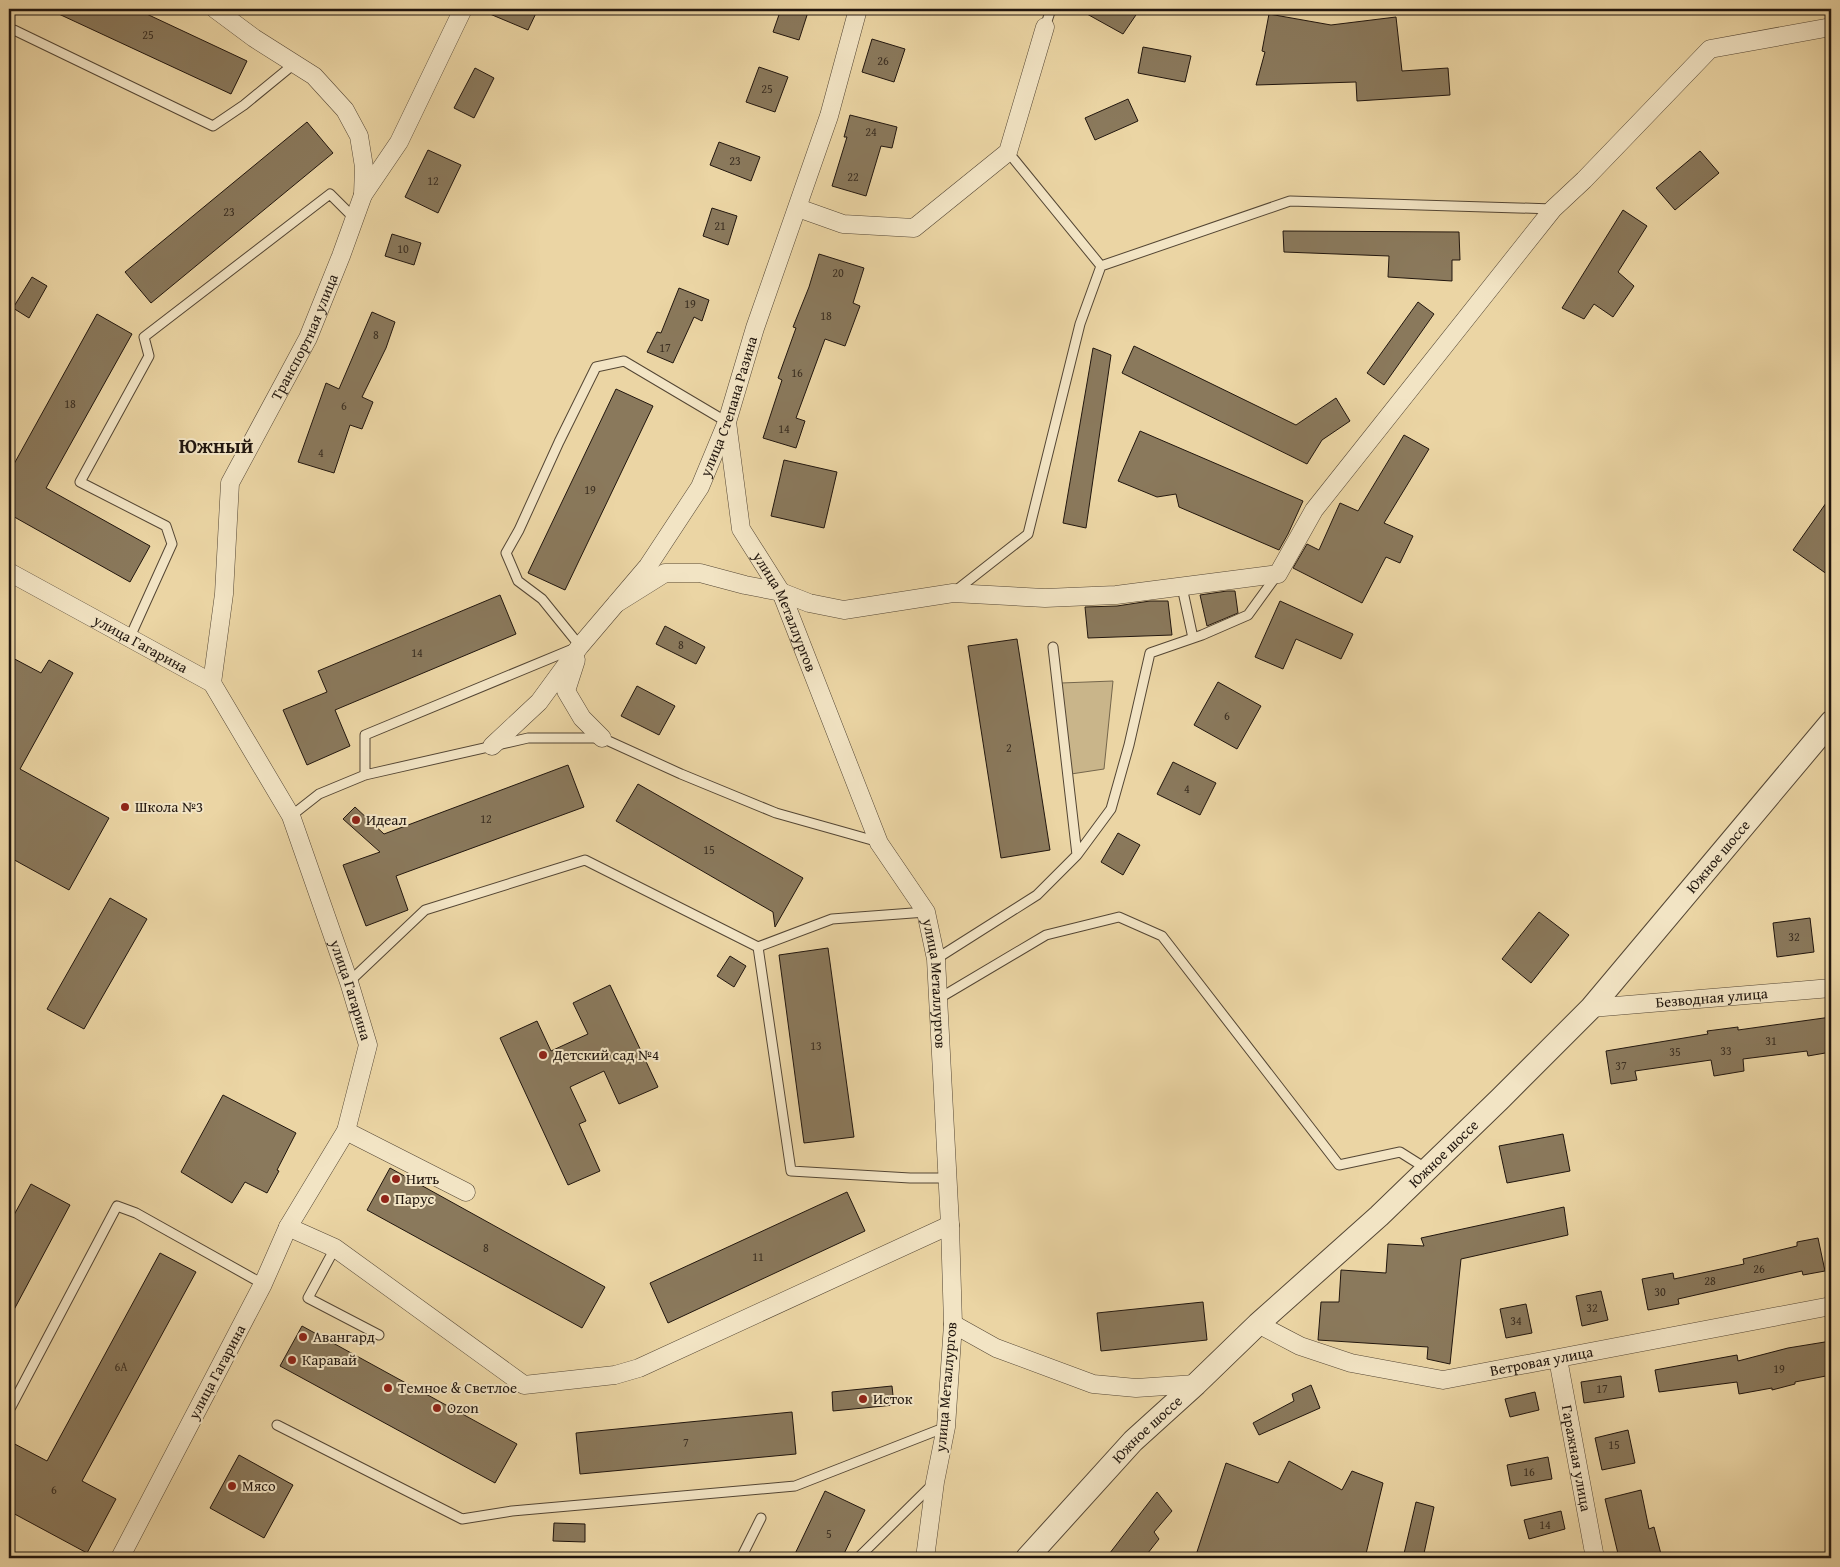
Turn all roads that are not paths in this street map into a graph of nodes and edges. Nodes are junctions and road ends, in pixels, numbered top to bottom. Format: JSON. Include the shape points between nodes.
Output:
{"nodes":[{"id":1,"x":215,"y":9,"type":"edge"},
{"id":2,"x":463,"y":9,"type":"edge"},
{"id":3,"x":858,"y":9,"type":"edge"},
{"id":4,"x":1051,"y":9,"type":"edge"},
{"id":5,"x":1045,"y":27,"type":"joint"},
{"id":6,"x":1831,"y":27,"type":"edge"},
{"id":7,"x":14,"y":30,"type":"dead end"},
{"id":8,"x":294,"y":64,"type":"junction"},
{"id":9,"x":1008,"y":152,"type":"junction"},
{"id":10,"x":363,"y":195,"type":"junction"},
{"id":11,"x":798,"y":208,"type":"junction"},
{"id":12,"x":1553,"y":209,"type":"junction"},
{"id":13,"x":355,"y":219,"type":"junction"},
{"id":14,"x":1102,"y":266,"type":"junction"},
{"id":15,"x":728,"y":422,"type":"junction"},
{"id":16,"x":9,"y":572,"type":"edge"},
{"id":17,"x":1278,"y":574,"type":"junction"},
{"id":18,"x":1182,"y":587,"type":"junction"},
{"id":19,"x":781,"y":592,"type":"junction"},
{"id":20,"x":953,"y":593,"type":"junction"},
{"id":21,"x":617,"y":603,"type":"junction"},
{"id":22,"x":130,"y":637,"type":"junction"},
{"id":23,"x":1193,"y":638,"type":"junction"},
{"id":24,"x":580,"y":646,"type":"junction"},
{"id":25,"x":1053,"y":648,"type":"dead end"},
{"id":26,"x":212,"y":683,"type":"junction"},
{"id":27,"x":1831,"y":722,"type":"edge"},
{"id":28,"x":602,"y":738,"type":"junction"},
{"id":29,"x":492,"y":746,"type":"junction"},
{"id":30,"x":365,"y":775,"type":"junction"},
{"id":31,"x":291,"y":816,"type":"junction"},
{"id":32,"x":879,"y":842,"type":"junction"},
{"id":33,"x":1077,"y":855,"type":"junction"},
{"id":34,"x":926,"y":912,"type":"junction"},
{"id":35,"x":758,"y":947,"type":"junction"},
{"id":36,"x":936,"y":960,"type":"junction"},
{"id":37,"x":349,"y":982,"type":"junction"},
{"id":38,"x":1831,"y":988,"type":"edge"},
{"id":39,"x":938,"y":1000,"type":"junction"},
{"id":40,"x":1592,"y":1008,"type":"junction"},
{"id":41,"x":346,"y":1131,"type":"junction"},
{"id":42,"x":1427,"y":1169,"type":"junction"},
{"id":43,"x":948,"y":1178,"type":"junction"},
{"id":44,"x":466,"y":1192,"type":"dead end"},
{"id":45,"x":950,"y":1225,"type":"junction"},
{"id":46,"x":288,"y":1227,"type":"junction"},
{"id":47,"x":335,"y":1248,"type":"junction"},
{"id":48,"x":263,"y":1284,"type":"junction"},
{"id":49,"x":1831,"y":1306,"type":"edge"},
{"id":50,"x":952,"y":1324,"type":"junction"},
{"id":51,"x":1258,"y":1324,"type":"junction"},
{"id":52,"x":379,"y":1335,"type":"dead end"},
{"id":53,"x":1558,"y":1359,"type":"junction"},
{"id":54,"x":1196,"y":1384,"type":"junction"},
{"id":55,"x":10,"y":1407,"type":"dead end"},
{"id":56,"x":277,"y":1425,"type":"dead end"},
{"id":57,"x":946,"y":1427,"type":"junction"},
{"id":58,"x":935,"y":1482,"type":"junction"},
{"id":59,"x":761,"y":1518,"type":"dead end"},
{"id":60,"x":120,"y":1558,"type":"edge"},
{"id":61,"x":741,"y":1558,"type":"edge"},
{"id":62,"x":858,"y":1558,"type":"edge"},
{"id":63,"x":925,"y":1558,"type":"edge"},
{"id":64,"x":1027,"y":1558,"type":"edge"},
{"id":65,"x":1595,"y":1558,"type":"edge"}],
"edges":[{"from":1,"to":8,"type":"street"},
{"from":2,"to":10,"type":"street","name":"Транспортная улица","via":[[399,142]]},
{"from":3,"to":11,"type":"street","name":"улица Степана Разина","via":[[829,116]]},
{"from":4,"to":5,"type":"lane"},
{"from":5,"to":9,"type":"street"},
{"from":6,"to":12,"type":"street","via":[[1710,49]]},
{"from":7,"to":8,"type":"lane","via":[[213,126]]},
{"from":8,"to":10,"type":"street","via":[[314,76],[345,110],[359,136],[364,167]]},
{"from":9,"to":11,"type":"street","via":[[914,228],[843,224]]},
{"from":9,"to":14,"type":"lane"},
{"from":10,"to":13,"type":"street","name":"Транспортная улица"},
{"from":11,"to":15,"type":"street","name":"улица Степана Разина","via":[[755,328]]},
{"from":12,"to":14,"type":"lane","via":[[1290,201]]},
{"from":12,"to":17,"type":"street","via":[[1314,510]]},
{"from":13,"to":22,"type":"lane","via":[[330,194],[144,337],[148,356],[80,482],[166,526],[172,544]]},
{"from":13,"to":26,"type":"street","name":"Транспортная улица","via":[[308,338],[230,483],[224,594]]},
{"from":14,"to":20,"type":"lane","via":[[1080,324],[1028,534]]},
{"from":15,"to":19,"type":"street","name":"улица Металлургов","via":[[741,529]]},
{"from":15,"to":21,"type":"street","name":"улица Степана Разина","via":[[700,487],[648,566]]},
{"from":15,"to":24,"type":"lane","via":[[624,361],[596,367],[506,553],[518,580],[542,599]]},
{"from":16,"to":22,"type":"street","name":"улица Гагарина"},
{"from":17,"to":18,"type":"street"},
{"from":17,"to":23,"type":"lane","via":[[1248,616]]},
{"from":18,"to":20,"type":"street","via":[[1116,595],[1046,598]]},
{"from":18,"to":23,"type":"lane"},
{"from":19,"to":20,"type":"street","via":[[809,603],[844,610]]},
{"from":19,"to":21,"type":"street","via":[[700,573],[665,573]]},
{"from":19,"to":32,"type":"street","name":"улица Металлургов"},
{"from":21,"to":24,"type":"street","name":"улица Степана Разина"},
{"from":22,"to":26,"type":"street","name":"улица Гагарина"},
{"from":23,"to":33,"type":"lane","via":[[1150,653],[1129,745],[1110,809]]},
{"from":24,"to":28,"type":"street","via":[[566,691],[582,718]]},
{"from":24,"to":29,"type":"street","name":"улица Степана Разина","via":[[538,702]]},
{"from":24,"to":30,"type":"lane","via":[[365,735]]},
{"from":25,"to":33,"type":"lane"},
{"from":26,"to":31,"type":"street","name":"улица Гагарина"},
{"from":27,"to":40,"type":"street","name":"Южное шоссе"},
{"from":28,"to":29,"type":"lane","via":[[528,738]]},
{"from":28,"to":32,"type":"lane","via":[[776,813]]},
{"from":29,"to":30,"type":"lane"},
{"from":30,"to":31,"type":"lane","via":[[319,794]]},
{"from":31,"to":37,"type":"street","name":"улица Гагарина"},
{"from":32,"to":34,"type":"street","name":"улица Металлургов"},
{"from":33,"to":36,"type":"lane","via":[[1037,896]]},
{"from":34,"to":35,"type":"lane","via":[[832,920]]},
{"from":34,"to":36,"type":"street","name":"улица Металлургов"},
{"from":35,"to":37,"type":"lane","via":[[585,860],[425,910]]},
{"from":35,"to":43,"type":"lane","via":[[790,1171]]},
{"from":36,"to":39,"type":"street","name":"улица Металлургов"},
{"from":37,"to":41,"type":"street","name":"улица Гагарина","via":[[368,1046]]},
{"from":38,"to":40,"type":"street","name":"Безводная улица"},
{"from":39,"to":42,"type":"lane","via":[[1046,935],[1119,917],[1162,936],[1339,1165],[1400,1152]]},
{"from":39,"to":43,"type":"street","name":"улица Металлургов"},
{"from":40,"to":42,"type":"street","name":"Южное шоссе"},
{"from":41,"to":44,"type":"street"},
{"from":41,"to":46,"type":"street","name":"улица Гагарина"},
{"from":42,"to":51,"type":"street","name":"Южное шоссе"},
{"from":43,"to":45,"type":"street","name":"улица Металлургов"},
{"from":45,"to":47,"type":"street","via":[[639,1368],[615,1375],[524,1385]]},
{"from":45,"to":50,"type":"street","name":"улица Металлургов"},
{"from":46,"to":47,"type":"street"},
{"from":46,"to":48,"type":"street","name":"улица Гагарина"},
{"from":47,"to":52,"type":"lane","via":[[308,1298]]},
{"from":48,"to":55,"type":"lane","via":[[118,1206]]},
{"from":48,"to":60,"type":"street","name":"улица Гагарина"},
{"from":49,"to":53,"type":"street","name":"Ветровая улица"},
{"from":50,"to":54,"type":"street","via":[[996,1348],[1093,1384],[1136,1388]]},
{"from":50,"to":57,"type":"street","name":"улица Металлургов"},
{"from":51,"to":53,"type":"street","name":"Ветровая улица","via":[[1300,1346],[1351,1363],[1443,1380]]},
{"from":51,"to":54,"type":"street","name":"Южное шоссе"},
{"from":53,"to":65,"type":"street","name":"Гаражная улица"},
{"from":54,"to":64,"type":"street","name":"Южное шоссе","via":[[1133,1440]]},
{"from":56,"to":57,"type":"lane","via":[[462,1519],[512,1511],[795,1486]]},
{"from":57,"to":58,"type":"street","name":"улица Металлургов"},
{"from":58,"to":62,"type":"lane"},
{"from":58,"to":63,"type":"street","name":"улица Металлургов"},
{"from":59,"to":61,"type":"lane"}]}
